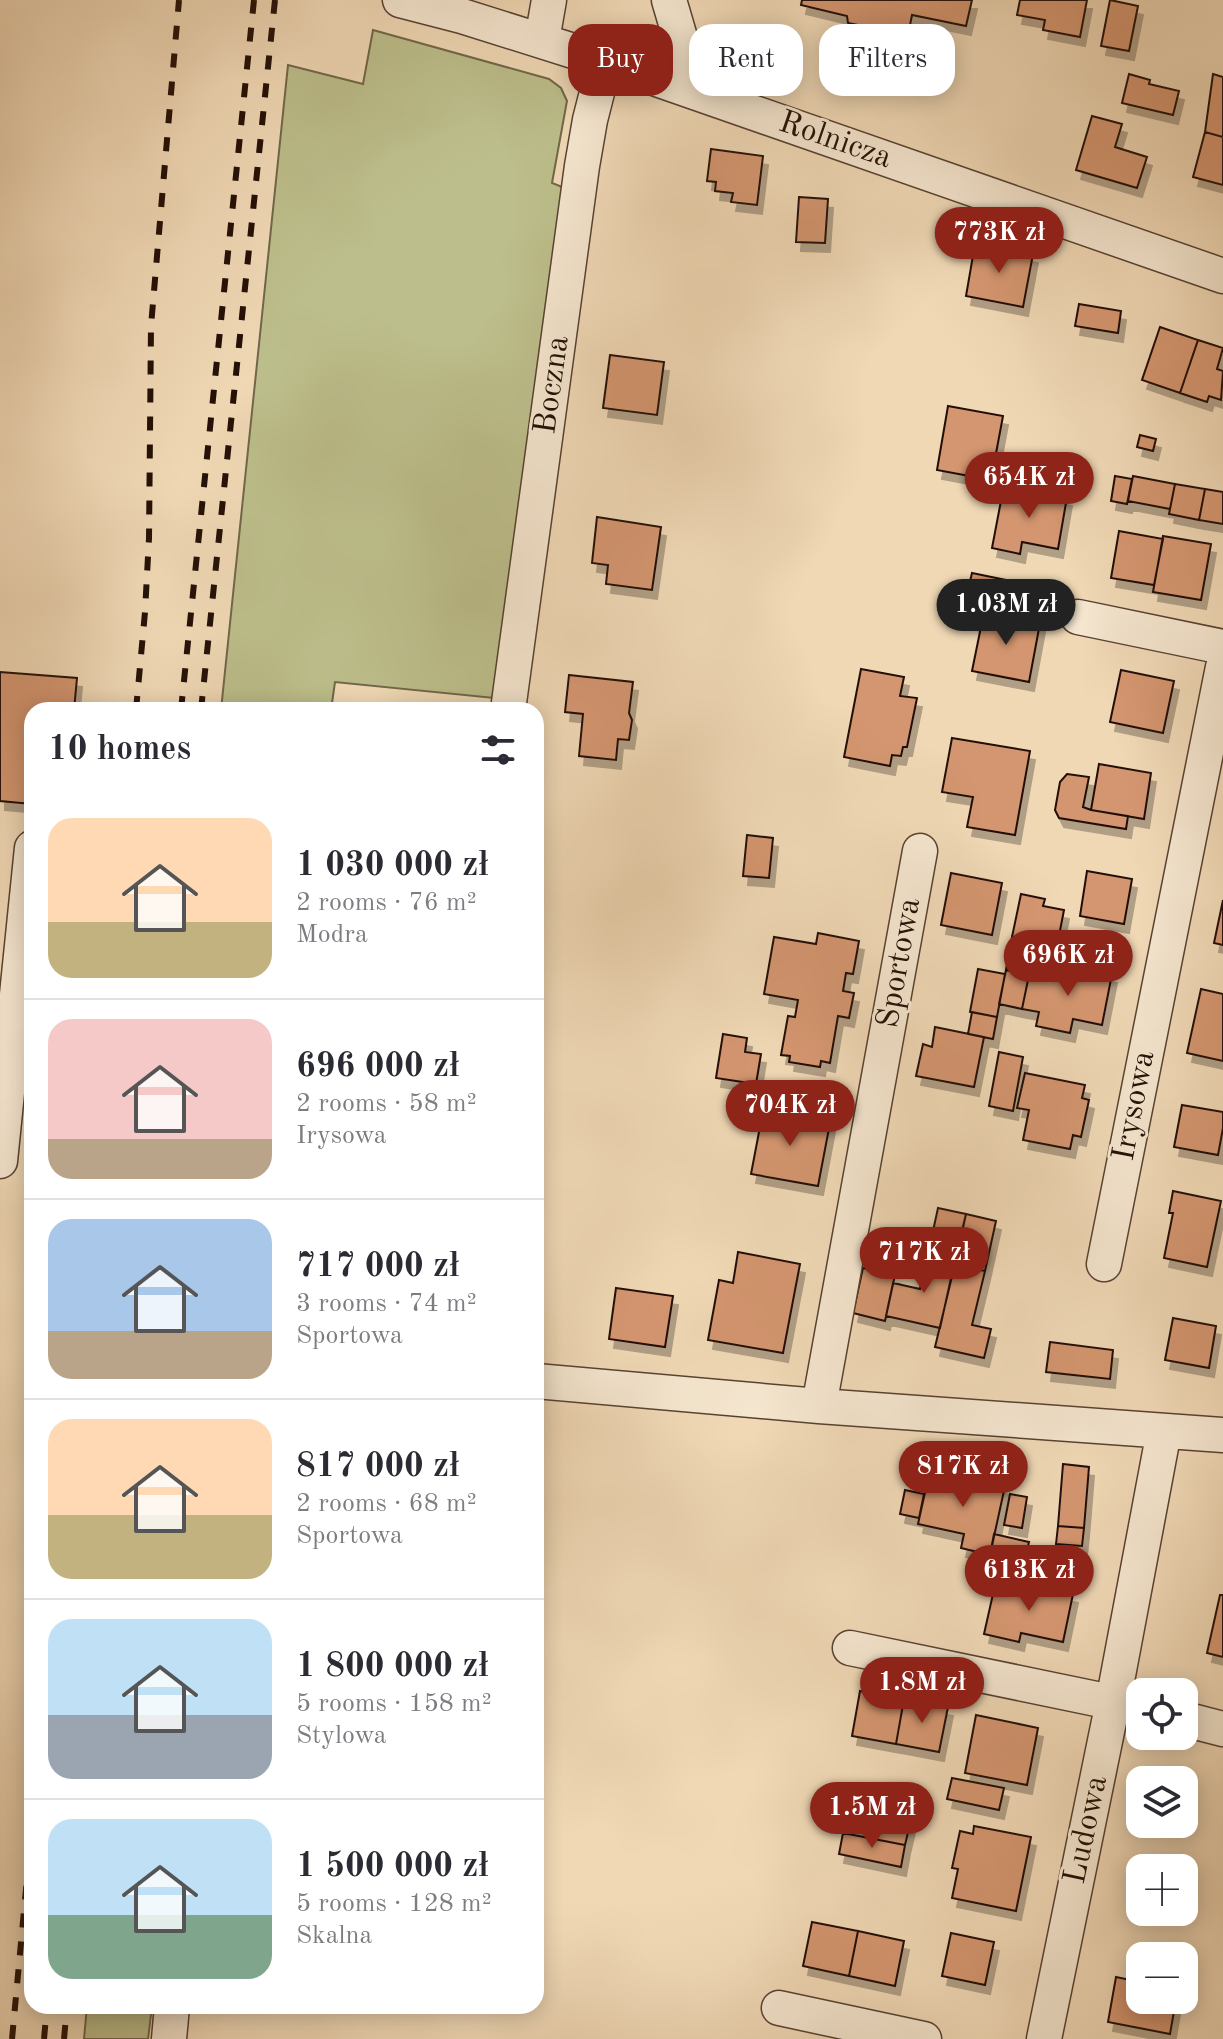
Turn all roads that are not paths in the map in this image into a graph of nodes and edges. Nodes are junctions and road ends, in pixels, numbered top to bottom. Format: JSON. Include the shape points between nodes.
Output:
{"nodes":[{"id":1,"x":400,"y":0,"type":"edge"},
{"id":2,"x":549,"y":0,"type":"edge"},
{"id":3,"x":669,"y":0,"type":"edge"},
{"id":4,"x":542,"y":40,"type":"junction"},
{"id":5,"x":568,"y":49,"type":"edge"},
{"id":6,"x":689,"y":68,"type":"edge"},
{"id":7,"x":596,"y":96,"type":"edge"},
{"id":8,"x":707,"y":96,"type":"edge"},
{"id":9,"x":1223,"y":276,"type":"edge"},
{"id":10,"x":1078,"y":617,"type":"dead end"},
{"id":11,"x":1223,"y":647,"type":"edge"},
{"id":12,"x":1223,"y":667,"type":"edge"},
{"id":13,"x":509,"y":702,"type":"edge"},
{"id":14,"x":920,"y":851,"type":"dead end"},
{"id":15,"x":24,"y":926,"type":"edge"},
{"id":16,"x":0,"y":1161,"type":"edge"},
{"id":17,"x":1104,"y":1264,"type":"dead end"},
{"id":18,"x":544,"y":1382,"type":"edge"},
{"id":19,"x":819,"y":1406,"type":"junction"},
{"id":20,"x":1164,"y":1431,"type":"junction"},
{"id":21,"x":1223,"y":1435,"type":"edge"},
{"id":22,"x":850,"y":1648,"type":"dead end"},
{"id":23,"x":1131,"y":1678,"type":"edge"},
{"id":24,"x":1126,"y":1705,"type":"edge"},
{"id":25,"x":1126,"y":1709,"type":"edge"},
{"id":26,"x":1198,"y":1723,"type":"edge"},
{"id":27,"x":1223,"y":1729,"type":"edge"},
{"id":28,"x":779,"y":2008,"type":"dead end"},
{"id":29,"x":171,"y":2014,"type":"edge"},
{"id":30,"x":169,"y":2039,"type":"edge"},
{"id":31,"x":924,"y":2039,"type":"edge"},
{"id":32,"x":1044,"y":2039,"type":"edge"}],
"edges":[{"from":1,"to":4,"type":"street","name":"Rolnicza"},
{"from":2,"to":4,"type":"street"},
{"from":3,"to":6,"type":"street"},
{"from":4,"to":5,"type":"street","name":"Rolnicza"},
{"from":7,"to":13,"type":"street","name":"Boczna","via":[[582,166]]},
{"from":8,"to":9,"type":"street","name":"Rolnicza"},
{"from":10,"to":11,"type":"street"},
{"from":12,"to":17,"type":"street","name":"Irysowa"},
{"from":14,"to":19,"type":"street","name":"Sportowa"},
{"from":15,"to":16,"type":"street"},
{"from":18,"to":19,"type":"street"},
{"from":19,"to":20,"type":"street"},
{"from":20,"to":21,"type":"street"},
{"from":20,"to":23,"type":"street","name":"Ludowa"},
{"from":22,"to":24,"type":"street"},
{"from":25,"to":32,"type":"street","name":"Ludowa"},
{"from":26,"to":27,"type":"street"},
{"from":28,"to":31,"type":"street"},
{"from":29,"to":30,"type":"street"}]}
